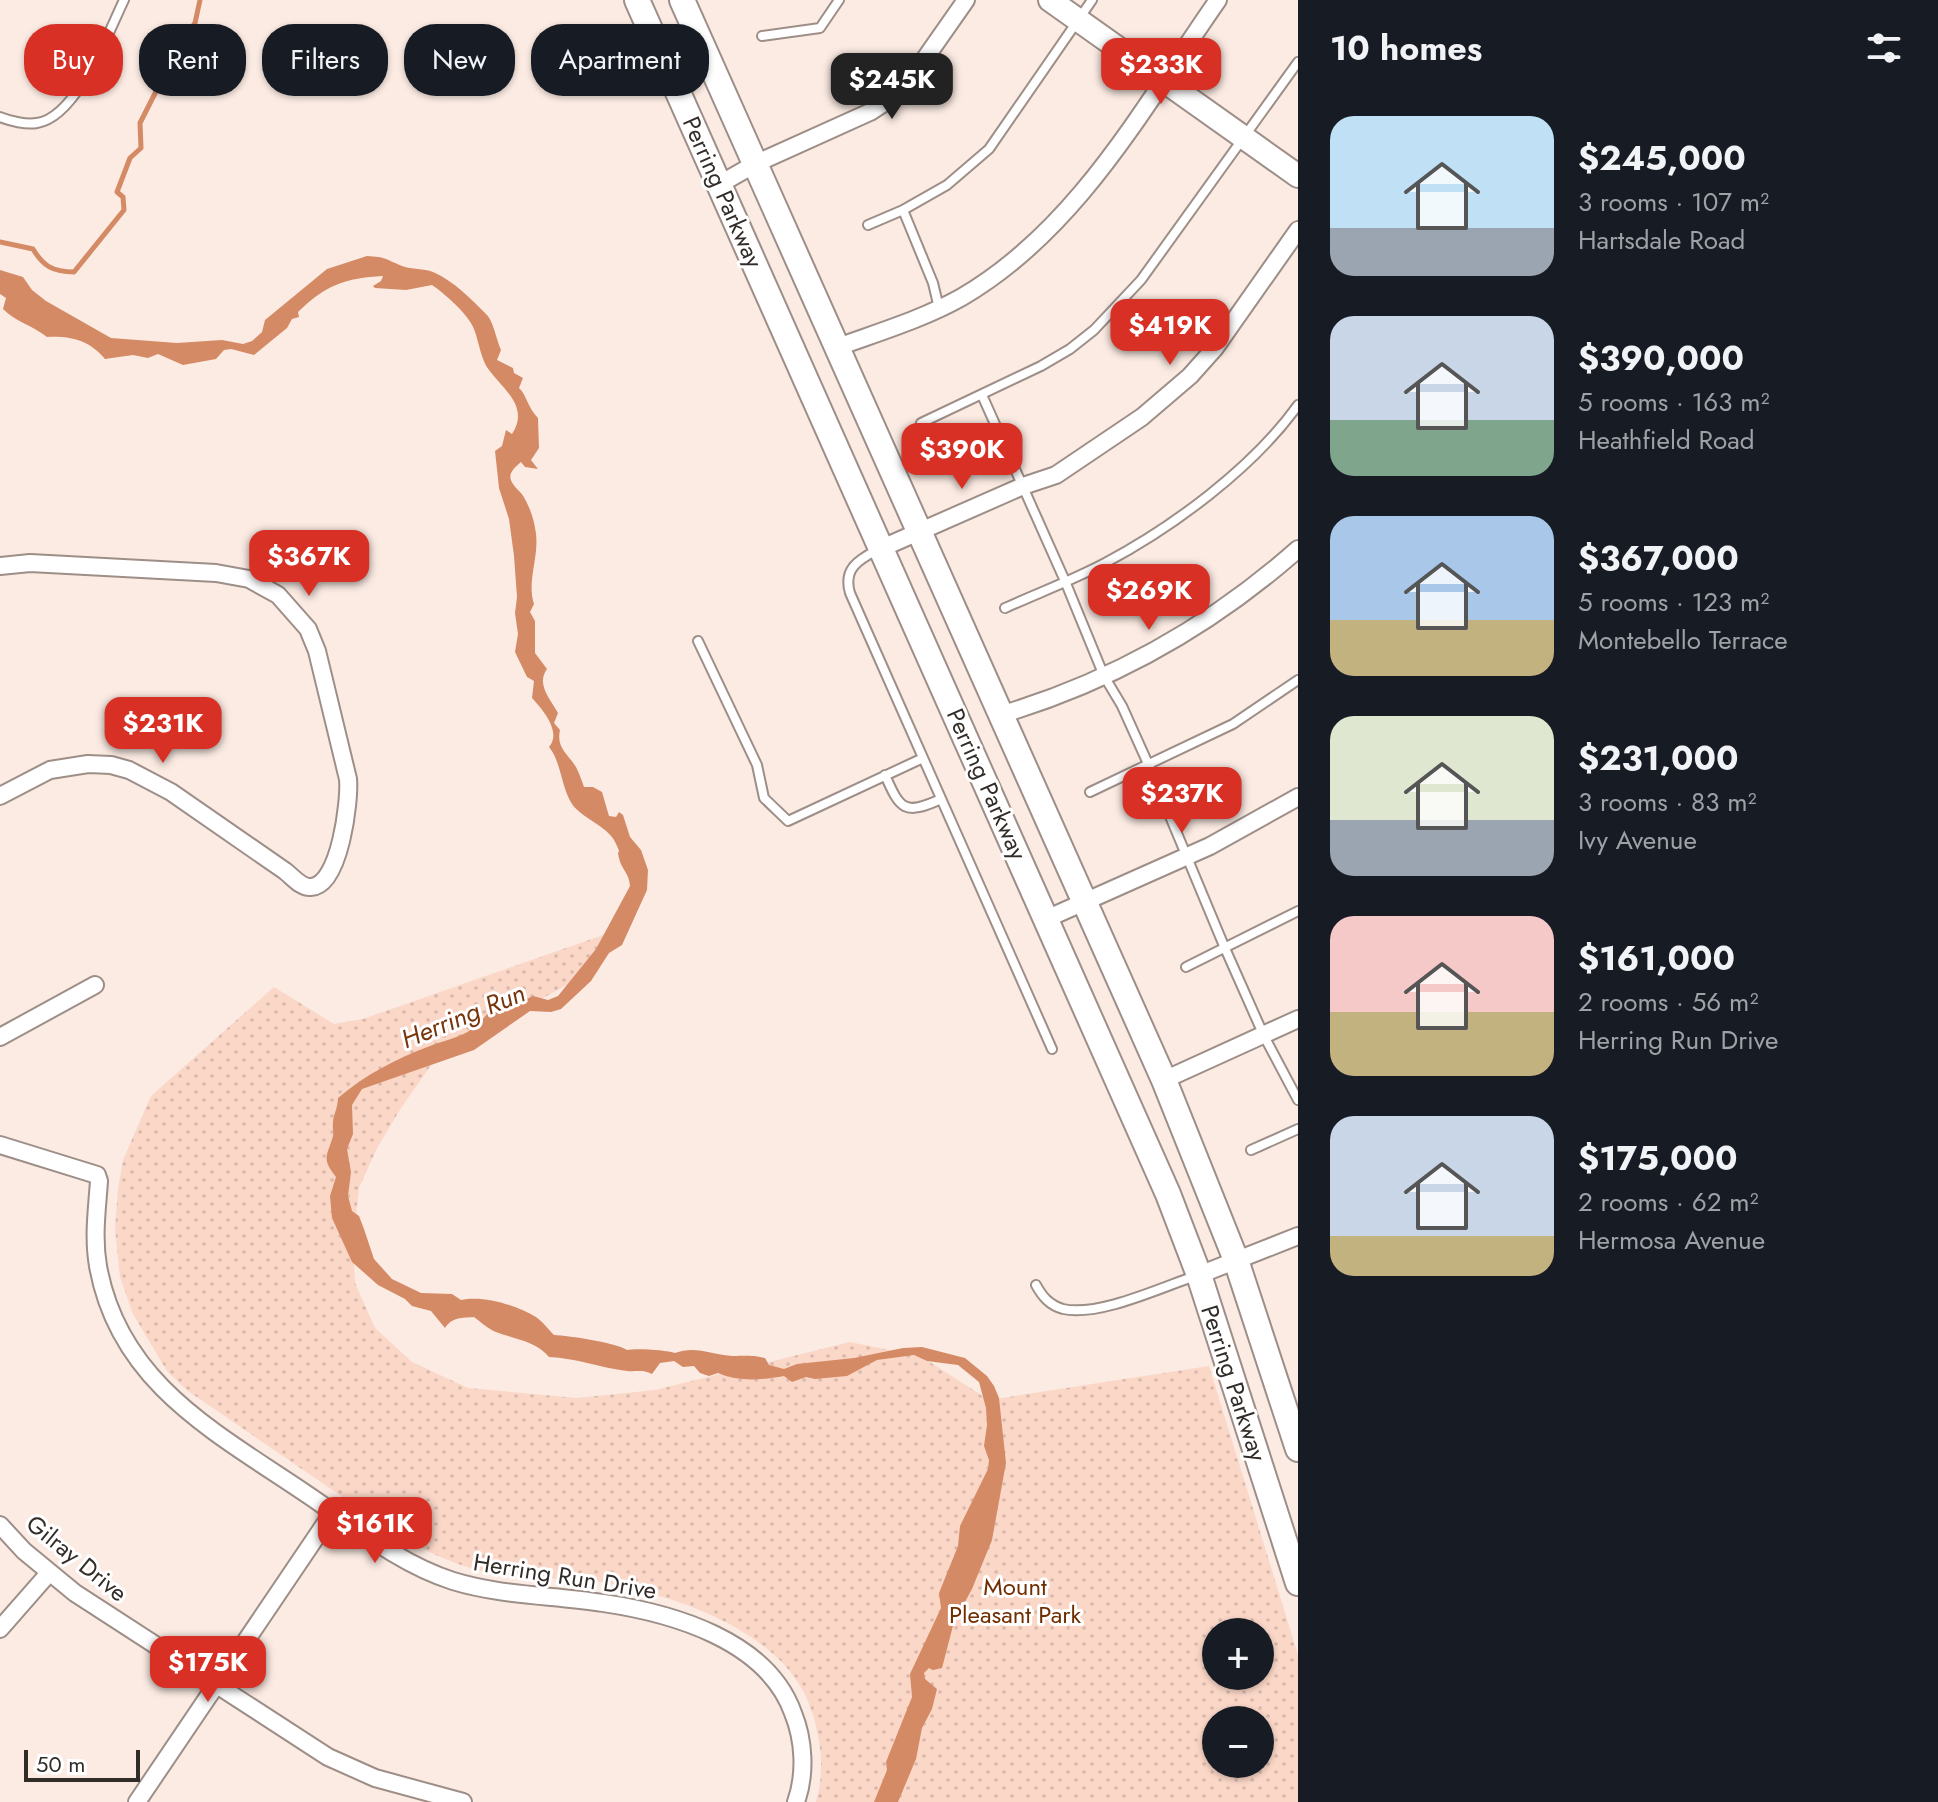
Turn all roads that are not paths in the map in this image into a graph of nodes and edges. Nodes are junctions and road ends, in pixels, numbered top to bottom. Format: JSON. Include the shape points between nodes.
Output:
{"nodes":[{"id":1,"x":124,"y":0,"type":"edge"},
{"id":2,"x":637,"y":0,"type":"edge"},
{"id":3,"x":682,"y":0,"type":"edge"},
{"id":4,"x":839,"y":0,"type":"edge"},
{"id":5,"x":966,"y":0,"type":"edge"},
{"id":6,"x":1050,"y":0,"type":"edge"},
{"id":7,"x":1092,"y":0,"type":"edge"},
{"id":8,"x":1218,"y":0,"type":"edge"},
{"id":9,"x":1079,"y":21,"type":"junction"},
{"id":10,"x":762,"y":36,"type":"dead end"},
{"id":11,"x":1298,"y":62,"type":"edge"},
{"id":12,"x":1162,"y":79,"type":"junction"},
{"id":13,"x":0,"y":117,"type":"edge"},
{"id":14,"x":1243,"y":137,"type":"junction"},
{"id":15,"x":755,"y":164,"type":"junction"},
{"id":16,"x":1298,"y":176,"type":"edge"},
{"id":17,"x":720,"y":184,"type":"junction"},
{"id":18,"x":903,"y":210,"type":"junction"},
{"id":19,"x":868,"y":225,"type":"dead end"},
{"id":20,"x":1298,"y":230,"type":"edge"},
{"id":21,"x":939,"y":308,"type":"junction"},
{"id":22,"x":838,"y":347,"type":"junction"},
{"id":23,"x":982,"y":395,"type":"junction"},
{"id":24,"x":1298,"y":405,"type":"edge"},
{"id":25,"x":921,"y":423,"type":"dead end"},
{"id":26,"x":1023,"y":486,"type":"junction"},
{"id":27,"x":918,"y":532,"type":"junction"},
{"id":28,"x":882,"y":548,"type":"junction"},
{"id":29,"x":1298,"y":549,"type":"edge"},
{"id":30,"x":0,"y":566,"type":"edge"},
{"id":31,"x":1065,"y":581,"type":"junction"},
{"id":32,"x":1005,"y":608,"type":"dead end"},
{"id":33,"x":698,"y":641,"type":"dead end"},
{"id":34,"x":1104,"y":676,"type":"junction"},
{"id":35,"x":1298,"y":680,"type":"edge"},
{"id":36,"x":1000,"y":715,"type":"junction"},
{"id":37,"x":923,"y":758,"type":"junction"},
{"id":38,"x":1149,"y":766,"type":"junction"},
{"id":39,"x":885,"y":775,"type":"junction"},
{"id":40,"x":1090,"y":792,"type":"dead end"},
{"id":41,"x":0,"y":796,"type":"edge"},
{"id":42,"x":1298,"y":797,"type":"edge"},
{"id":43,"x":941,"y":799,"type":"junction"},
{"id":44,"x":1185,"y":856,"type":"junction"},
{"id":45,"x":1083,"y":902,"type":"junction"},
{"id":46,"x":1298,"y":911,"type":"edge"},
{"id":47,"x":1046,"y":919,"type":"junction"},
{"id":48,"x":1224,"y":946,"type":"junction"},
{"id":49,"x":1186,"y":967,"type":"dead end"},
{"id":50,"x":95,"y":985,"type":"dead end"},
{"id":51,"x":1298,"y":1019,"type":"edge"},
{"id":52,"x":1264,"y":1036,"type":"junction"},
{"id":53,"x":0,"y":1037,"type":"edge"},
{"id":54,"x":1052,"y":1049,"type":"dead end"},
{"id":55,"x":1164,"y":1080,"type":"junction"},
{"id":56,"x":1298,"y":1100,"type":"edge"},
{"id":57,"x":1298,"y":1129,"type":"edge"},
{"id":58,"x":0,"y":1145,"type":"edge"},
{"id":59,"x":1251,"y":1150,"type":"dead end"},
{"id":60,"x":1298,"y":1236,"type":"edge"},
{"id":61,"x":1236,"y":1260,"type":"junction"},
{"id":62,"x":1199,"y":1275,"type":"junction"},
{"id":63,"x":1036,"y":1285,"type":"dead end"},
{"id":64,"x":1298,"y":1449,"type":"edge"},
{"id":65,"x":333,"y":1512,"type":"junction"},
{"id":66,"x":0,"y":1525,"type":"edge"},
{"id":67,"x":49,"y":1573,"type":"junction"},
{"id":68,"x":1298,"y":1583,"type":"edge"},
{"id":69,"x":0,"y":1629,"type":"edge"},
{"id":70,"x":216,"y":1686,"type":"junction"},
{"id":71,"x":137,"y":1802,"type":"edge"},
{"id":72,"x":463,"y":1802,"type":"edge"},
{"id":73,"x":796,"y":1802,"type":"edge"}],
"edges":[{"from":1,"to":13,"type":"lane","via":[[84,84],[57,114],[34,124]]},
{"from":2,"to":17,"type":"main road","name":"Perring Parkway"},
{"from":3,"to":15,"type":"main road","name":"Perring Parkway"},
{"from":4,"to":10,"type":"lane","via":[[820,28]]},
{"from":5,"to":15,"type":"street","via":[[893,97]]},
{"from":6,"to":9,"type":"street"},
{"from":7,"to":9,"type":"lane"},
{"from":8,"to":12,"type":"street"},
{"from":9,"to":12,"type":"street"},
{"from":9,"to":18,"type":"lane","via":[[989,149],[947,185]]},
{"from":11,"to":14,"type":"lane"},
{"from":12,"to":14,"type":"street"},
{"from":12,"to":21,"type":"street","via":[[1108,161],[1049,231],[991,279]]},
{"from":14,"to":16,"type":"street"},
{"from":14,"to":23,"type":"lane","via":[[1141,280],[1110,314],[1070,349]]},
{"from":15,"to":17,"type":"street"},
{"from":15,"to":22,"type":"main road","name":"Perring Parkway"},
{"from":17,"to":28,"type":"main road","name":"Perring Parkway"},
{"from":18,"to":19,"type":"lane"},
{"from":18,"to":21,"type":"lane"},
{"from":20,"to":26,"type":"street","via":[[1190,376],[1091,452],[1056,475]]},
{"from":21,"to":22,"type":"street"},
{"from":22,"to":27,"type":"main road","name":"Perring Parkway"},
{"from":23,"to":25,"type":"lane"},
{"from":23,"to":26,"type":"lane"},
{"from":24,"to":31,"type":"lane","via":[[1251,458],[1166,526]]},
{"from":26,"to":27,"type":"street"},
{"from":26,"to":31,"type":"lane"},
{"from":27,"to":28,"type":"street"},
{"from":27,"to":36,"type":"main road","name":"Perring Parkway"},
{"from":28,"to":37,"type":"lane","via":[[858,560],[848,585]]},
{"from":28,"to":47,"type":"main road","name":"Perring Parkway"},
{"from":29,"to":34,"type":"street","via":[[1212,617]]},
{"from":30,"to":41,"type":"street","via":[[216,573],[264,586],[308,629],[350,796],[338,851],[325,880],[309,888],[171,792],[129,770],[67,766]]},
{"from":31,"to":32,"type":"lane"},
{"from":31,"to":34,"type":"lane"},
{"from":33,"to":39,"type":"lane","via":[[757,765],[764,798],[783,819]]},
{"from":34,"to":36,"type":"street"},
{"from":34,"to":38,"type":"lane"},
{"from":35,"to":38,"type":"lane","via":[[1233,724]]},
{"from":36,"to":45,"type":"main road","name":"Perring Parkway"},
{"from":37,"to":39,"type":"lane"},
{"from":37,"to":43,"type":"lane"},
{"from":38,"to":40,"type":"lane"},
{"from":38,"to":44,"type":"lane"},
{"from":39,"to":43,"type":"lane","via":[[905,807],[917,809]]},
{"from":42,"to":44,"type":"street"},
{"from":43,"to":54,"type":"lane"},
{"from":44,"to":45,"type":"street"},
{"from":44,"to":48,"type":"lane"},
{"from":45,"to":47,"type":"street"},
{"from":45,"to":55,"type":"main road","name":"Perring Parkway"},
{"from":46,"to":48,"type":"lane"},
{"from":47,"to":62,"type":"main road","name":"Perring Parkway"},
{"from":48,"to":49,"type":"lane"},
{"from":48,"to":52,"type":"lane"},
{"from":50,"to":53,"type":"street"},
{"from":51,"to":52,"type":"street"},
{"from":52,"to":55,"type":"street"},
{"from":52,"to":56,"type":"lane"},
{"from":55,"to":61,"type":"main road","name":"Perring Parkway"},
{"from":57,"to":59,"type":"lane"},
{"from":58,"to":65,"type":"street","name":"Herring Run Drive","via":[[97,1175],[95,1237],[103,1288],[119,1330],[143,1368],[190,1415]]},
{"from":60,"to":61,"type":"street"},
{"from":61,"to":62,"type":"street"},
{"from":61,"to":64,"type":"main road","name":"Perring Parkway"},
{"from":62,"to":63,"type":"lane","via":[[1110,1304],[1073,1310],[1051,1304]]},
{"from":62,"to":68,"type":"main road","name":"Perring Parkway"},
{"from":65,"to":70,"type":"street"},
{"from":65,"to":73,"type":"street","name":"Herring Run Drive","via":[[400,1557],[454,1581],[498,1592],[630,1607],[693,1627],[750,1656],[781,1687],[797,1723],[802,1758]]},
{"from":66,"to":67,"type":"street","name":"Gilray Drive"},
{"from":67,"to":69,"type":"street"},
{"from":67,"to":70,"type":"street","name":"Gilray Drive"},
{"from":70,"to":71,"type":"street"},
{"from":70,"to":72,"type":"street","name":"Gilray Drive","via":[[353,1769]]}]}
